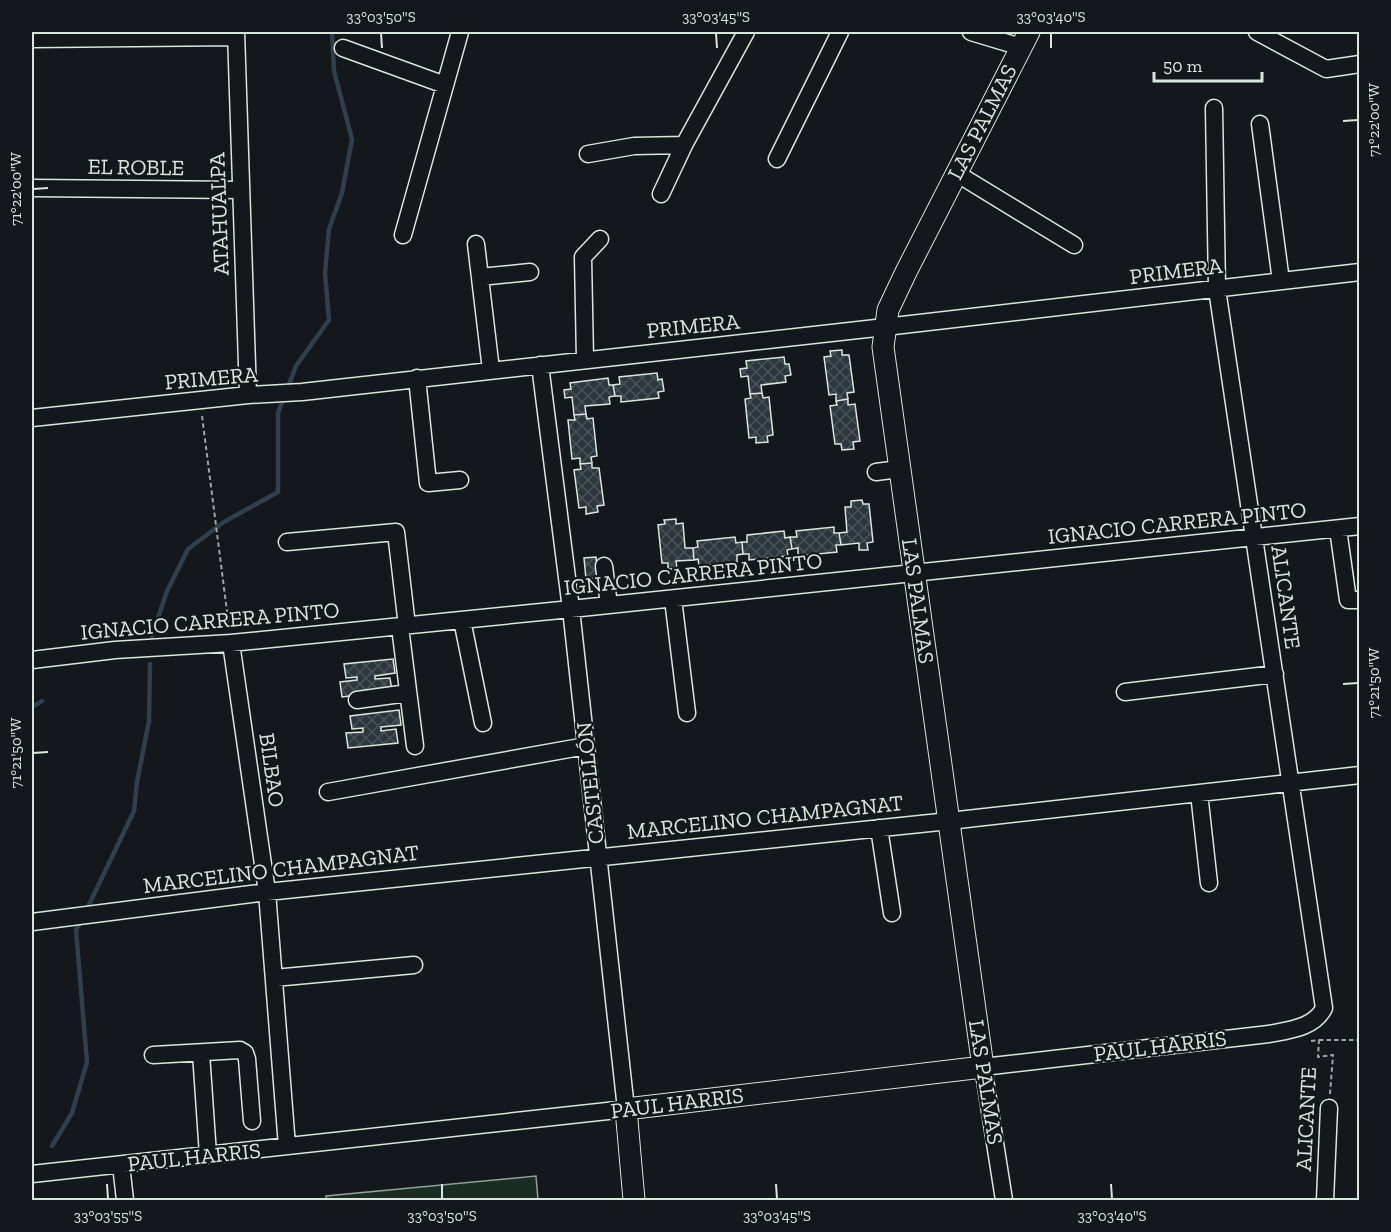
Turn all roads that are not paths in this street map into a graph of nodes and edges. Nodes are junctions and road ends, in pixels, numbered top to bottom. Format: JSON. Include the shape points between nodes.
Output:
{"nodes":[{"id":1,"x":460,"y":32,"type":"edge"},
{"id":2,"x":746,"y":32,"type":"edge"},
{"id":3,"x":840,"y":32,"type":"edge"},
{"id":4,"x":971,"y":32,"type":"edge"},
{"id":5,"x":1257,"y":32,"type":"edge"},
{"id":6,"x":236,"y":34,"type":"edge"},
{"id":7,"x":32,"y":39,"type":"edge"},
{"id":8,"x":1024,"y":40,"type":"edge"},
{"id":9,"x":343,"y":48,"type":"dead end"},
{"id":10,"x":1359,"y":64,"type":"edge"},
{"id":11,"x":446,"y":85,"type":"junction"},
{"id":12,"x":1214,"y":108,"type":"dead end"},
{"id":13,"x":1260,"y":124,"type":"dead end"},
{"id":14,"x":684,"y":145,"type":"junction"},
{"id":15,"x":588,"y":154,"type":"dead end"},
{"id":16,"x":777,"y":159,"type":"dead end"},
{"id":17,"x":956,"y":172,"type":"junction"},
{"id":18,"x":32,"y":188,"type":"edge"},
{"id":19,"x":240,"y":190,"type":"junction"},
{"id":20,"x":661,"y":194,"type":"dead end"},
{"id":21,"x":403,"y":235,"type":"dead end"},
{"id":22,"x":600,"y":239,"type":"dead end"},
{"id":23,"x":476,"y":244,"type":"dead end"},
{"id":24,"x":1074,"y":244,"type":"dead end"},
{"id":25,"x":530,"y":272,"type":"dead end"},
{"id":26,"x":1359,"y":272,"type":"edge"},
{"id":27,"x":480,"y":277,"type":"junction"},
{"id":28,"x":1281,"y":281,"type":"junction"},
{"id":29,"x":1216,"y":289,"type":"junction"},
{"id":30,"x":885,"y":327,"type":"junction"},
{"id":31,"x":585,"y":360,"type":"junction"},
{"id":32,"x":540,"y":365,"type":"junction"},
{"id":33,"x":491,"y":370,"type":"junction"},
{"id":34,"x":417,"y":378,"type":"junction"},
{"id":35,"x":248,"y":395,"type":"junction"},
{"id":36,"x":32,"y":418,"type":"edge"},
{"id":37,"x":899,"y":469,"type":"junction"},
{"id":38,"x":876,"y":472,"type":"dead end"},
{"id":39,"x":460,"y":480,"type":"dead end"},
{"id":40,"x":1359,"y":526,"type":"edge"},
{"id":41,"x":1338,"y":529,"type":"junction"},
{"id":42,"x":1255,"y":538,"type":"junction"},
{"id":43,"x":288,"y":542,"type":"dead end"},
{"id":44,"x":604,"y":566,"type":"dead end"},
{"id":45,"x":914,"y":573,"type":"junction"},
{"id":46,"x":673,"y":599,"type":"junction"},
{"id":47,"x":1359,"y":600,"type":"edge"},
{"id":48,"x":609,"y":605,"type":"junction"},
{"id":49,"x":572,"y":609,"type":"junction"},
{"id":50,"x":462,"y":620,"type":"junction"},
{"id":51,"x":403,"y":626,"type":"junction"},
{"id":52,"x":231,"y":643,"type":"junction"},
{"id":53,"x":32,"y":660,"type":"edge"},
{"id":54,"x":1275,"y":674,"type":"junction"},
{"id":55,"x":1125,"y":692,"type":"dead end"},
{"id":56,"x":408,"y":693,"type":"junction"},
{"id":57,"x":357,"y":700,"type":"dead end"},
{"id":58,"x":687,"y":713,"type":"dead end"},
{"id":59,"x":483,"y":723,"type":"dead end"},
{"id":60,"x":415,"y":746,"type":"dead end"},
{"id":61,"x":586,"y":746,"type":"junction"},
{"id":62,"x":1359,"y":775,"type":"edge"},
{"id":63,"x":1290,"y":783,"type":"junction"},
{"id":64,"x":328,"y":792,"type":"dead end"},
{"id":65,"x":1199,"y":793,"type":"junction"},
{"id":66,"x":949,"y":821,"type":"junction"},
{"id":67,"x":879,"y":828,"type":"junction"},
{"id":68,"x":597,"y":856,"type":"junction"},
{"id":69,"x":1209,"y":883,"type":"dead end"},
{"id":70,"x":267,"y":892,"type":"junction"},
{"id":71,"x":892,"y":913,"type":"dead end"},
{"id":72,"x":32,"y":922,"type":"edge"},
{"id":73,"x":414,"y":965,"type":"dead end"},
{"id":74,"x":274,"y":978,"type":"junction"},
{"id":75,"x":1320,"y":1018,"type":"joint"},
{"id":76,"x":201,"y":1053,"type":"junction"},
{"id":77,"x":153,"y":1055,"type":"dead end"},
{"id":78,"x":983,"y":1067,"type":"junction"},
{"id":79,"x":1329,"y":1108,"type":"road end"},
{"id":80,"x":626,"y":1109,"type":"junction"},
{"id":81,"x":252,"y":1121,"type":"dead end"},
{"id":82,"x":287,"y":1146,"type":"junction"},
{"id":83,"x":208,"y":1155,"type":"junction"},
{"id":84,"x":121,"y":1165,"type":"junction"},
{"id":85,"x":32,"y":1174,"type":"edge"},
{"id":86,"x":125,"y":1200,"type":"edge"},
{"id":87,"x":634,"y":1200,"type":"edge"},
{"id":88,"x":1004,"y":1200,"type":"edge"},
{"id":89,"x":1325,"y":1200,"type":"edge"}],
"edges":[{"from":1,"to":11,"type":"street"},
{"from":2,"to":14,"type":"street"},
{"from":3,"to":16,"type":"street"},
{"from":4,"to":8,"type":"street"},
{"from":5,"to":10,"type":"street","via":[[1326,69]]},
{"from":6,"to":7,"type":"street"},
{"from":6,"to":19,"type":"street","name":"ATAHUALPA"},
{"from":8,"to":17,"type":"main road","name":"LAS PALMAS"},
{"from":9,"to":11,"type":"street"},
{"from":11,"to":21,"type":"street"},
{"from":12,"to":29,"type":"street","name":"ALICANTE"},
{"from":13,"to":28,"type":"street"},
{"from":14,"to":15,"type":"street","via":[[634,146]]},
{"from":14,"to":20,"type":"street"},
{"from":17,"to":24,"type":"street"},
{"from":17,"to":30,"type":"main road","name":"LAS PALMAS","via":[[888,310]]},
{"from":18,"to":19,"type":"street","name":"EL ROBLE"},
{"from":19,"to":35,"type":"street","name":"ATAHUALPA"},
{"from":22,"to":31,"type":"street","via":[[583,257]]},
{"from":23,"to":27,"type":"street"},
{"from":25,"to":27,"type":"street"},
{"from":26,"to":28,"type":"street","name":"PRIMERA"},
{"from":27,"to":33,"type":"street"},
{"from":28,"to":29,"type":"street","name":"PRIMERA"},
{"from":29,"to":30,"type":"street","name":"PRIMERA"},
{"from":29,"to":42,"type":"street","name":"ALICANTE"},
{"from":30,"to":31,"type":"street","name":"PRIMERA"},
{"from":30,"to":37,"type":"main road","name":"LAS PALMAS","via":[[883,347]]},
{"from":31,"to":32,"type":"street","name":"PRIMERA"},
{"from":32,"to":33,"type":"street","name":"PRIMERA"},
{"from":32,"to":49,"type":"street","name":"CASTELLÓN"},
{"from":33,"to":34,"type":"street","name":"PRIMERA"},
{"from":34,"to":35,"type":"street","name":"PRIMERA"},
{"from":34,"to":39,"type":"street","via":[[428,483]]},
{"from":35,"to":36,"type":"street","name":"PRIMERA"},
{"from":37,"to":38,"type":"street"},
{"from":37,"to":45,"type":"main road","name":"LAS PALMAS"},
{"from":40,"to":41,"type":"street","name":"IGNACIO CARRERA PINTO"},
{"from":41,"to":42,"type":"street","name":"IGNACIO CARRERA PINTO"},
{"from":41,"to":47,"type":"street","via":[[1348,600]]},
{"from":42,"to":45,"type":"street","name":"IGNACIO CARRERA PINTO"},
{"from":42,"to":54,"type":"street","name":"ALICANTE"},
{"from":43,"to":51,"type":"street","via":[[396,532]]},
{"from":44,"to":48,"type":"street"},
{"from":45,"to":46,"type":"street","name":"IGNACIO CARRERA PINTO"},
{"from":45,"to":66,"type":"main road","name":"LAS PALMAS"},
{"from":46,"to":48,"type":"street","name":"IGNACIO CARRERA PINTO"},
{"from":46,"to":58,"type":"street"},
{"from":48,"to":49,"type":"street","name":"IGNACIO CARRERA PINTO"},
{"from":49,"to":50,"type":"street","name":"IGNACIO CARRERA PINTO"},
{"from":49,"to":61,"type":"street","name":"CASTELLÓN"},
{"from":50,"to":51,"type":"street","name":"IGNACIO CARRERA PINTO"},
{"from":50,"to":59,"type":"street"},
{"from":51,"to":52,"type":"street","name":"IGNACIO CARRERA PINTO"},
{"from":51,"to":56,"type":"street"},
{"from":52,"to":53,"type":"street","name":"IGNACIO CARRERA PINTO"},
{"from":52,"to":70,"type":"street","name":"BILBAO"},
{"from":54,"to":55,"type":"street"},
{"from":54,"to":63,"type":"street","name":"ALICANTE"},
{"from":56,"to":57,"type":"street"},
{"from":56,"to":60,"type":"street"},
{"from":61,"to":64,"type":"street"},
{"from":61,"to":68,"type":"street","name":"CASTELLÓN"},
{"from":62,"to":63,"type":"street","name":"MARCELINO CHAMPAGNAT"},
{"from":63,"to":65,"type":"street","name":"MARCELINO CHAMPAGNAT"},
{"from":63,"to":75,"type":"street","name":"ALICANTE","via":[[1324,1008]]},
{"from":65,"to":66,"type":"street","name":"MARCELINO CHAMPAGNAT"},
{"from":65,"to":69,"type":"street"},
{"from":66,"to":67,"type":"street","name":"MARCELINO CHAMPAGNAT"},
{"from":66,"to":78,"type":"main road","name":"LAS PALMAS"},
{"from":67,"to":68,"type":"street","name":"MARCELINO CHAMPAGNAT"},
{"from":67,"to":71,"type":"street"},
{"from":68,"to":70,"type":"street","name":"MARCELINO CHAMPAGNAT"},
{"from":68,"to":80,"type":"street","name":"CASTELLÓN"},
{"from":70,"to":72,"type":"street","name":"MARCELINO CHAMPAGNAT"},
{"from":70,"to":74,"type":"street","name":"BILBAO"},
{"from":73,"to":74,"type":"street"},
{"from":74,"to":82,"type":"street","name":"BILBAO"},
{"from":75,"to":78,"type":"street","name":"PAUL HARRIS","via":[[1269,1034]]},
{"from":76,"to":77,"type":"street"},
{"from":76,"to":81,"type":"street","via":[[245,1053]]},
{"from":76,"to":83,"type":"street"},
{"from":78,"to":80,"type":"main road","name":"PAUL HARRIS"},
{"from":78,"to":88,"type":"street","name":"LAS PALMAS"},
{"from":79,"to":89,"type":"street","name":"ALICANTE"},
{"from":80,"to":82,"type":"street","name":"PAUL HARRIS"},
{"from":80,"to":87,"type":"main road","name":"CASTELLÓN"},
{"from":82,"to":83,"type":"street","name":"PAUL HARRIS"},
{"from":83,"to":84,"type":"street","name":"PAUL HARRIS"},
{"from":84,"to":85,"type":"street","name":"PAUL HARRIS"},
{"from":84,"to":86,"type":"street"}]}
